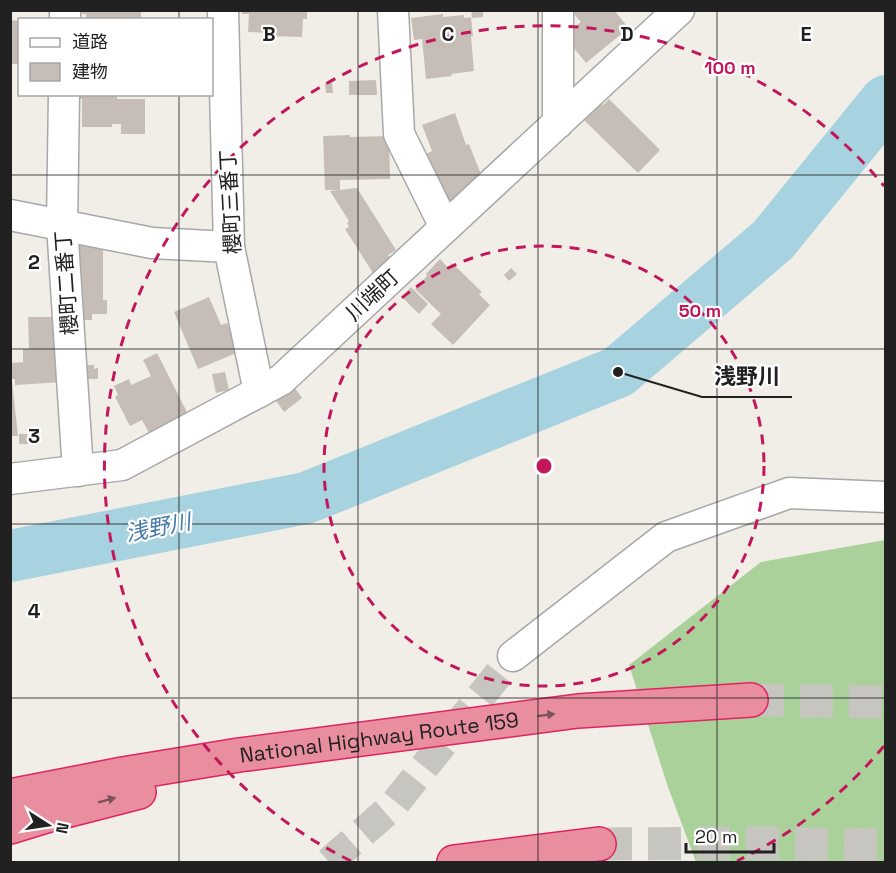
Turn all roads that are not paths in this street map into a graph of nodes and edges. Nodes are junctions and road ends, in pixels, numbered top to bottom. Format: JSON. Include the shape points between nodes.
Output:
{"nodes":[{"id":1,"x":223,"y":10,"type":"edge"},
{"id":2,"x":393,"y":10,"type":"edge"},
{"id":3,"x":558,"y":10,"type":"edge"},
{"id":4,"x":679,"y":10,"type":"edge"},
{"id":5,"x":64,"y":96,"type":"edge"},
{"id":6,"x":558,"y":123,"type":"junction"},
{"id":7,"x":10,"y":215,"type":"edge"},
{"id":8,"x":62,"y":225,"type":"junction"},
{"id":9,"x":445,"y":227,"type":"junction"},
{"id":10,"x":229,"y":247,"type":"junction"},
{"id":11,"x":259,"y":392,"type":"junction"},
{"id":12,"x":78,"y":471,"type":"junction"},
{"id":13,"x":10,"y":479,"type":"edge"},
{"id":14,"x":885,"y":497,"type":"edge"},
{"id":15,"x":513,"y":656,"type":"tunnel mouth"},
{"id":16,"x":751,"y":700,"type":"tunnel mouth"},
{"id":17,"x":447,"y":728,"type":"junction"},
{"id":18,"x":10,"y":796,"type":"edge"},
{"id":19,"x":10,"y":827,"type":"edge"},
{"id":20,"x":598,"y":844,"type":"tunnel mouth"},
{"id":21,"x":464,"y":861,"type":"edge"},
{"id":22,"x":435,"y":862,"type":"edge"}],
"edges":[{"from":1,"to":10,"type":"street","name":"櫻町三番丁"},
{"from":2,"to":9,"type":"street","via":[[399,134]]},
{"from":3,"to":6,"type":"street"},
{"from":4,"to":6,"type":"street","name":"川端町"},
{"from":5,"to":8,"type":"street","name":"櫻町二番丁"},
{"from":6,"to":9,"type":"street","name":"川端町"},
{"from":7,"to":8,"type":"street"},
{"from":8,"to":10,"type":"street","via":[[152,243]]},
{"from":8,"to":12,"type":"street","name":"櫻町二番丁"},
{"from":9,"to":11,"type":"street","name":"川端町","via":[[281,380]]},
{"from":10,"to":11,"type":"street","name":"櫻町三番丁"},
{"from":11,"to":12,"type":"street","name":"川端町","via":[[122,465]]},
{"from":12,"to":13,"type":"street","name":"川端町"},
{"from":14,"to":15,"type":"street","via":[[789,493],[666,537]]},
{"from":17,"to":16,"type":"highway","name":"National Highway Route 159","one_way":true,"via":[[578,711]]},
{"from":17,"to":18,"type":"highway","name":"National Highway Route 159","via":[[239,755]]},
{"from":19,"to":17,"type":"highway","one_way":true,"via":[[172,783]]},
{"from":20,"to":21,"type":"highway"},
{"from":21,"to":22,"type":"highway"}]}
